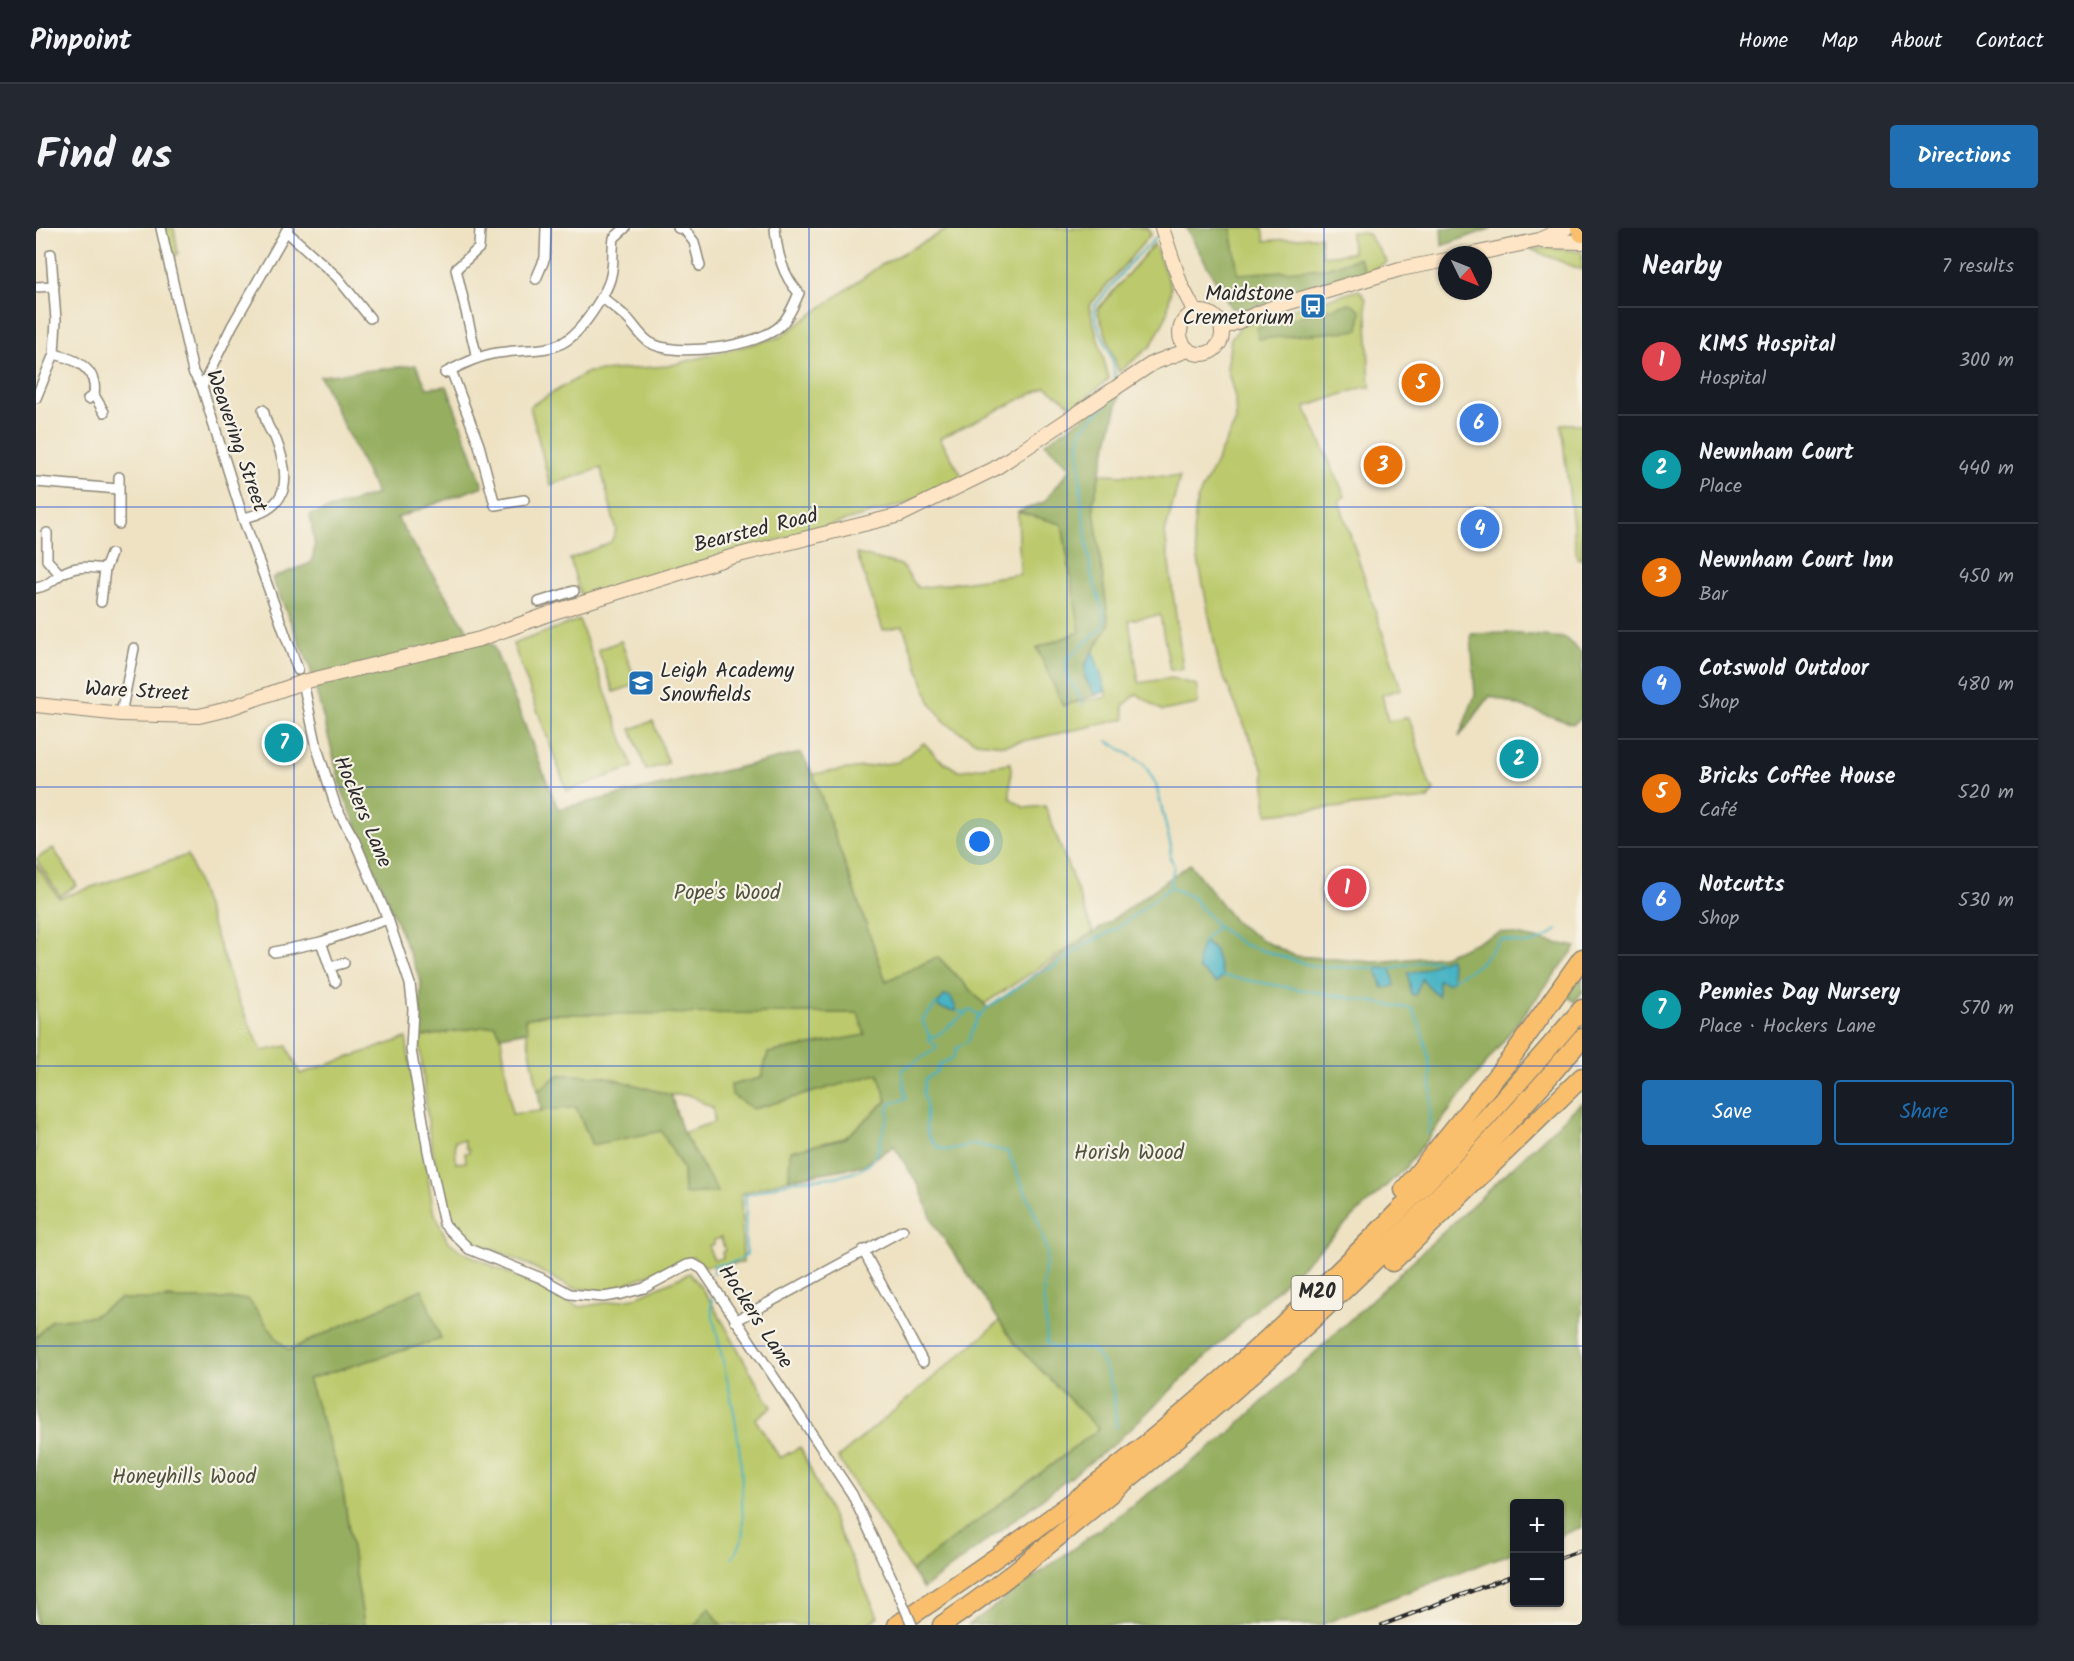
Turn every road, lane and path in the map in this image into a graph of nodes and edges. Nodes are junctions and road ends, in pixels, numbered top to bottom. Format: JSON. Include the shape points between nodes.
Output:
{"nodes":[{"id":1,"x":162,"y":228,"type":"edge"},
{"id":2,"x":480,"y":228,"type":"edge"},
{"id":3,"x":546,"y":228,"type":"edge"},
{"id":4,"x":626,"y":228,"type":"edge"},
{"id":5,"x":682,"y":228,"type":"edge"},
{"id":6,"x":775,"y":228,"type":"edge"},
{"id":7,"x":1162,"y":228,"type":"edge"},
{"id":8,"x":1566,"y":228,"type":"edge"},
{"id":9,"x":1580,"y":228,"type":"edge"},
{"id":10,"x":287,"y":229,"type":"edge"},
{"id":11,"x":1582,"y":233,"type":"edge"},
{"id":12,"x":1539,"y":240,"type":"junction"},
{"id":13,"x":1582,"y":242,"type":"edge"},
{"id":14,"x":1492,"y":250,"type":"edge"},
{"id":15,"x":51,"y":254,"type":"dead end"},
{"id":16,"x":1438,"y":262,"type":"edge"},
{"id":17,"x":700,"y":266,"type":"dead end"},
{"id":18,"x":540,"y":269,"type":"junction"},
{"id":19,"x":550,"y":274,"type":"dead end"},
{"id":20,"x":536,"y":279,"type":"dead end"},
{"id":21,"x":54,"y":286,"type":"junction"},
{"id":22,"x":36,"y":287,"type":"edge"},
{"id":23,"x":602,"y":297,"type":"junction"},
{"id":24,"x":1196,"y":312,"type":"junction"},
{"id":25,"x":370,"y":318,"type":"dead end"},
{"id":26,"x":1222,"y":327,"type":"junction"},
{"id":27,"x":1188,"y":350,"type":"junction"},
{"id":28,"x":54,"y":354,"type":"junction"},
{"id":29,"x":477,"y":358,"type":"junction"},
{"id":30,"x":202,"y":387,"type":"junction"},
{"id":31,"x":37,"y":395,"type":"edge"},
{"id":32,"x":263,"y":410,"type":"dead end"},
{"id":33,"x":104,"y":412,"type":"dead end"},
{"id":34,"x":119,"y":477,"type":"dead end"},
{"id":35,"x":36,"y":482,"type":"edge"},
{"id":36,"x":118,"y":489,"type":"junction"},
{"id":37,"x":524,"y":500,"type":"dead end"},
{"id":38,"x":243,"y":518,"type":"junction"},
{"id":39,"x":119,"y":524,"type":"dead end"},
{"id":40,"x":47,"y":533,"type":"dead end"},
{"id":41,"x":111,"y":554,"type":"dead end"},
{"id":42,"x":105,"y":569,"type":"junction"},
{"id":43,"x":60,"y":574,"type":"junction"},
{"id":44,"x":36,"y":588,"type":"edge"},
{"id":45,"x":574,"y":591,"type":"dead end"},
{"id":46,"x":101,"y":602,"type":"dead end"},
{"id":47,"x":539,"y":602,"type":"dead end"},
{"id":48,"x":554,"y":605,"type":"junction"},
{"id":49,"x":135,"y":648,"type":"dead end"},
{"id":50,"x":299,"y":668,"type":"junction"},
{"id":51,"x":36,"y":705,"type":"edge"},
{"id":52,"x":121,"y":714,"type":"junction"},
{"id":53,"x":388,"y":919,"type":"junction"},
{"id":54,"x":321,"y":942,"type":"junction"},
{"id":55,"x":274,"y":952,"type":"dead end"},
{"id":56,"x":1582,"y":958,"type":"edge"},
{"id":57,"x":344,"y":963,"type":"dead end"},
{"id":58,"x":330,"y":967,"type":"junction"},
{"id":59,"x":335,"y":981,"type":"dead end"},
{"id":60,"x":1582,"y":1009,"type":"edge"},
{"id":61,"x":1582,"y":1038,"type":"edge"},
{"id":62,"x":1582,"y":1077,"type":"edge"},
{"id":63,"x":903,"y":1230,"type":"dead end"},
{"id":64,"x":863,"y":1250,"type":"junction"},
{"id":65,"x":1351,"y":1259,"type":"junction"},
{"id":66,"x":735,"y":1321,"type":"junction"},
{"id":67,"x":1305,"y":1329,"type":"junction"},
{"id":68,"x":923,"y":1362,"type":"dead end"},
{"id":69,"x":897,"y":1625,"type":"edge"},
{"id":70,"x":912,"y":1625,"type":"edge"},
{"id":71,"x":942,"y":1625,"type":"edge"}],
"edges":[{"from":1,"to":30,"type":"street","name":"Weavering Street","via":[[193,372]]},
{"from":2,"to":29,"type":"street","via":[[479,248],[456,268]]},
{"from":3,"to":18,"type":"street","via":[[545,258]]},
{"from":4,"to":23,"type":"street","via":[[614,238],[611,275]]},
{"from":5,"to":17,"type":"street","via":[[694,242]]},
{"from":6,"to":23,"type":"street","via":[[782,267],[800,293],[780,327],[744,342],[674,351],[649,342]]},
{"from":7,"to":24,"type":"street","via":[[1181,285]]},
{"from":8,"to":12,"type":"street"},
{"from":9,"to":11,"type":"highway"},
{"from":10,"to":25,"type":"street","via":[[337,277]]},
{"from":10,"to":30,"type":"street"},
{"from":12,"to":13,"type":"street"},
{"from":12,"to":14,"type":"street"},
{"from":15,"to":21,"type":"street"},
{"from":16,"to":26,"type":"street","via":[[1400,269],[1274,307]]},
{"from":18,"to":19,"type":"street"},
{"from":18,"to":20,"type":"street"},
{"from":21,"to":22,"type":"street"},
{"from":21,"to":28,"type":"street"},
{"from":23,"to":29,"type":"street","via":[[572,339],[558,346]]},
{"from":24,"to":26,"type":"street","via":[[1212,314]]},
{"from":24,"to":27,"type":"street","via":[[1181,325],[1181,339]]},
{"from":26,"to":27,"type":"street","via":[[1221,339],[1214,349],[1202,354]]},
{"from":27,"to":48,"type":"street","name":"Bearsted Road","via":[[1153,363],[994,469],[900,515]]},
{"from":28,"to":31,"type":"street"},
{"from":28,"to":33,"type":"street","via":[[83,365],[96,385],[91,397]]},
{"from":29,"to":37,"type":"street","via":[[448,371],[479,445],[492,508]]},
{"from":30,"to":38,"type":"street","name":"Weavering Street"},
{"from":32,"to":38,"type":"street","via":[[279,447],[284,488],[273,508]]},
{"from":34,"to":36,"type":"street"},
{"from":35,"to":36,"type":"street"},
{"from":36,"to":39,"type":"street"},
{"from":38,"to":50,"type":"street","name":"Weavering Street"},
{"from":40,"to":43,"type":"street","via":[[47,560]]},
{"from":41,"to":42,"type":"street"},
{"from":42,"to":43,"type":"street","via":[[75,568]]},
{"from":42,"to":46,"type":"street"},
{"from":43,"to":44,"type":"street","via":[[51,583]]},
{"from":45,"to":48,"type":"street"},
{"from":47,"to":48,"type":"street"},
{"from":48,"to":50,"type":"street","name":"Bearsted Road","via":[[480,639]]},
{"from":49,"to":52,"type":"street"},
{"from":50,"to":52,"type":"street","name":"Ware Street","via":[[224,710],[199,716]]},
{"from":50,"to":53,"type":"street","name":"Hockers Lane","via":[[317,748],[336,807]]},
{"from":51,"to":52,"type":"street","name":"Ware Street"},
{"from":53,"to":54,"type":"street"},
{"from":53,"to":66,"type":"street","name":"Hockers Lane","via":[[410,984],[414,1009],[411,1050],[444,1224],[469,1249],[570,1294],[603,1298],[622,1294],[644,1288],[693,1264],[702,1269]]},
{"from":54,"to":55,"type":"street"},
{"from":54,"to":58,"type":"street"},
{"from":56,"to":65,"type":"highway","number":"M20","via":[[1511,1058]]},
{"from":57,"to":58,"type":"street"},
{"from":58,"to":59,"type":"street"},
{"from":60,"to":65,"type":"highway","number":"M20","via":[[1457,1151]]},
{"from":61,"to":67,"type":"highway","number":"M20","via":[[1444,1193]]},
{"from":62,"to":67,"type":"highway","number":"M20","via":[[1375,1277]]},
{"from":63,"to":64,"type":"street"},
{"from":64,"to":66,"type":"street"},
{"from":64,"to":68,"type":"street"},
{"from":65,"to":69,"type":"highway","number":"M20","via":[[1258,1348],[1154,1437],[1019,1542]]},
{"from":66,"to":70,"type":"street","name":"Hockers Lane","bridge":true,"via":[[852,1494]]},
{"from":67,"to":71,"type":"highway","number":"M20","via":[[1215,1410]]}]}
